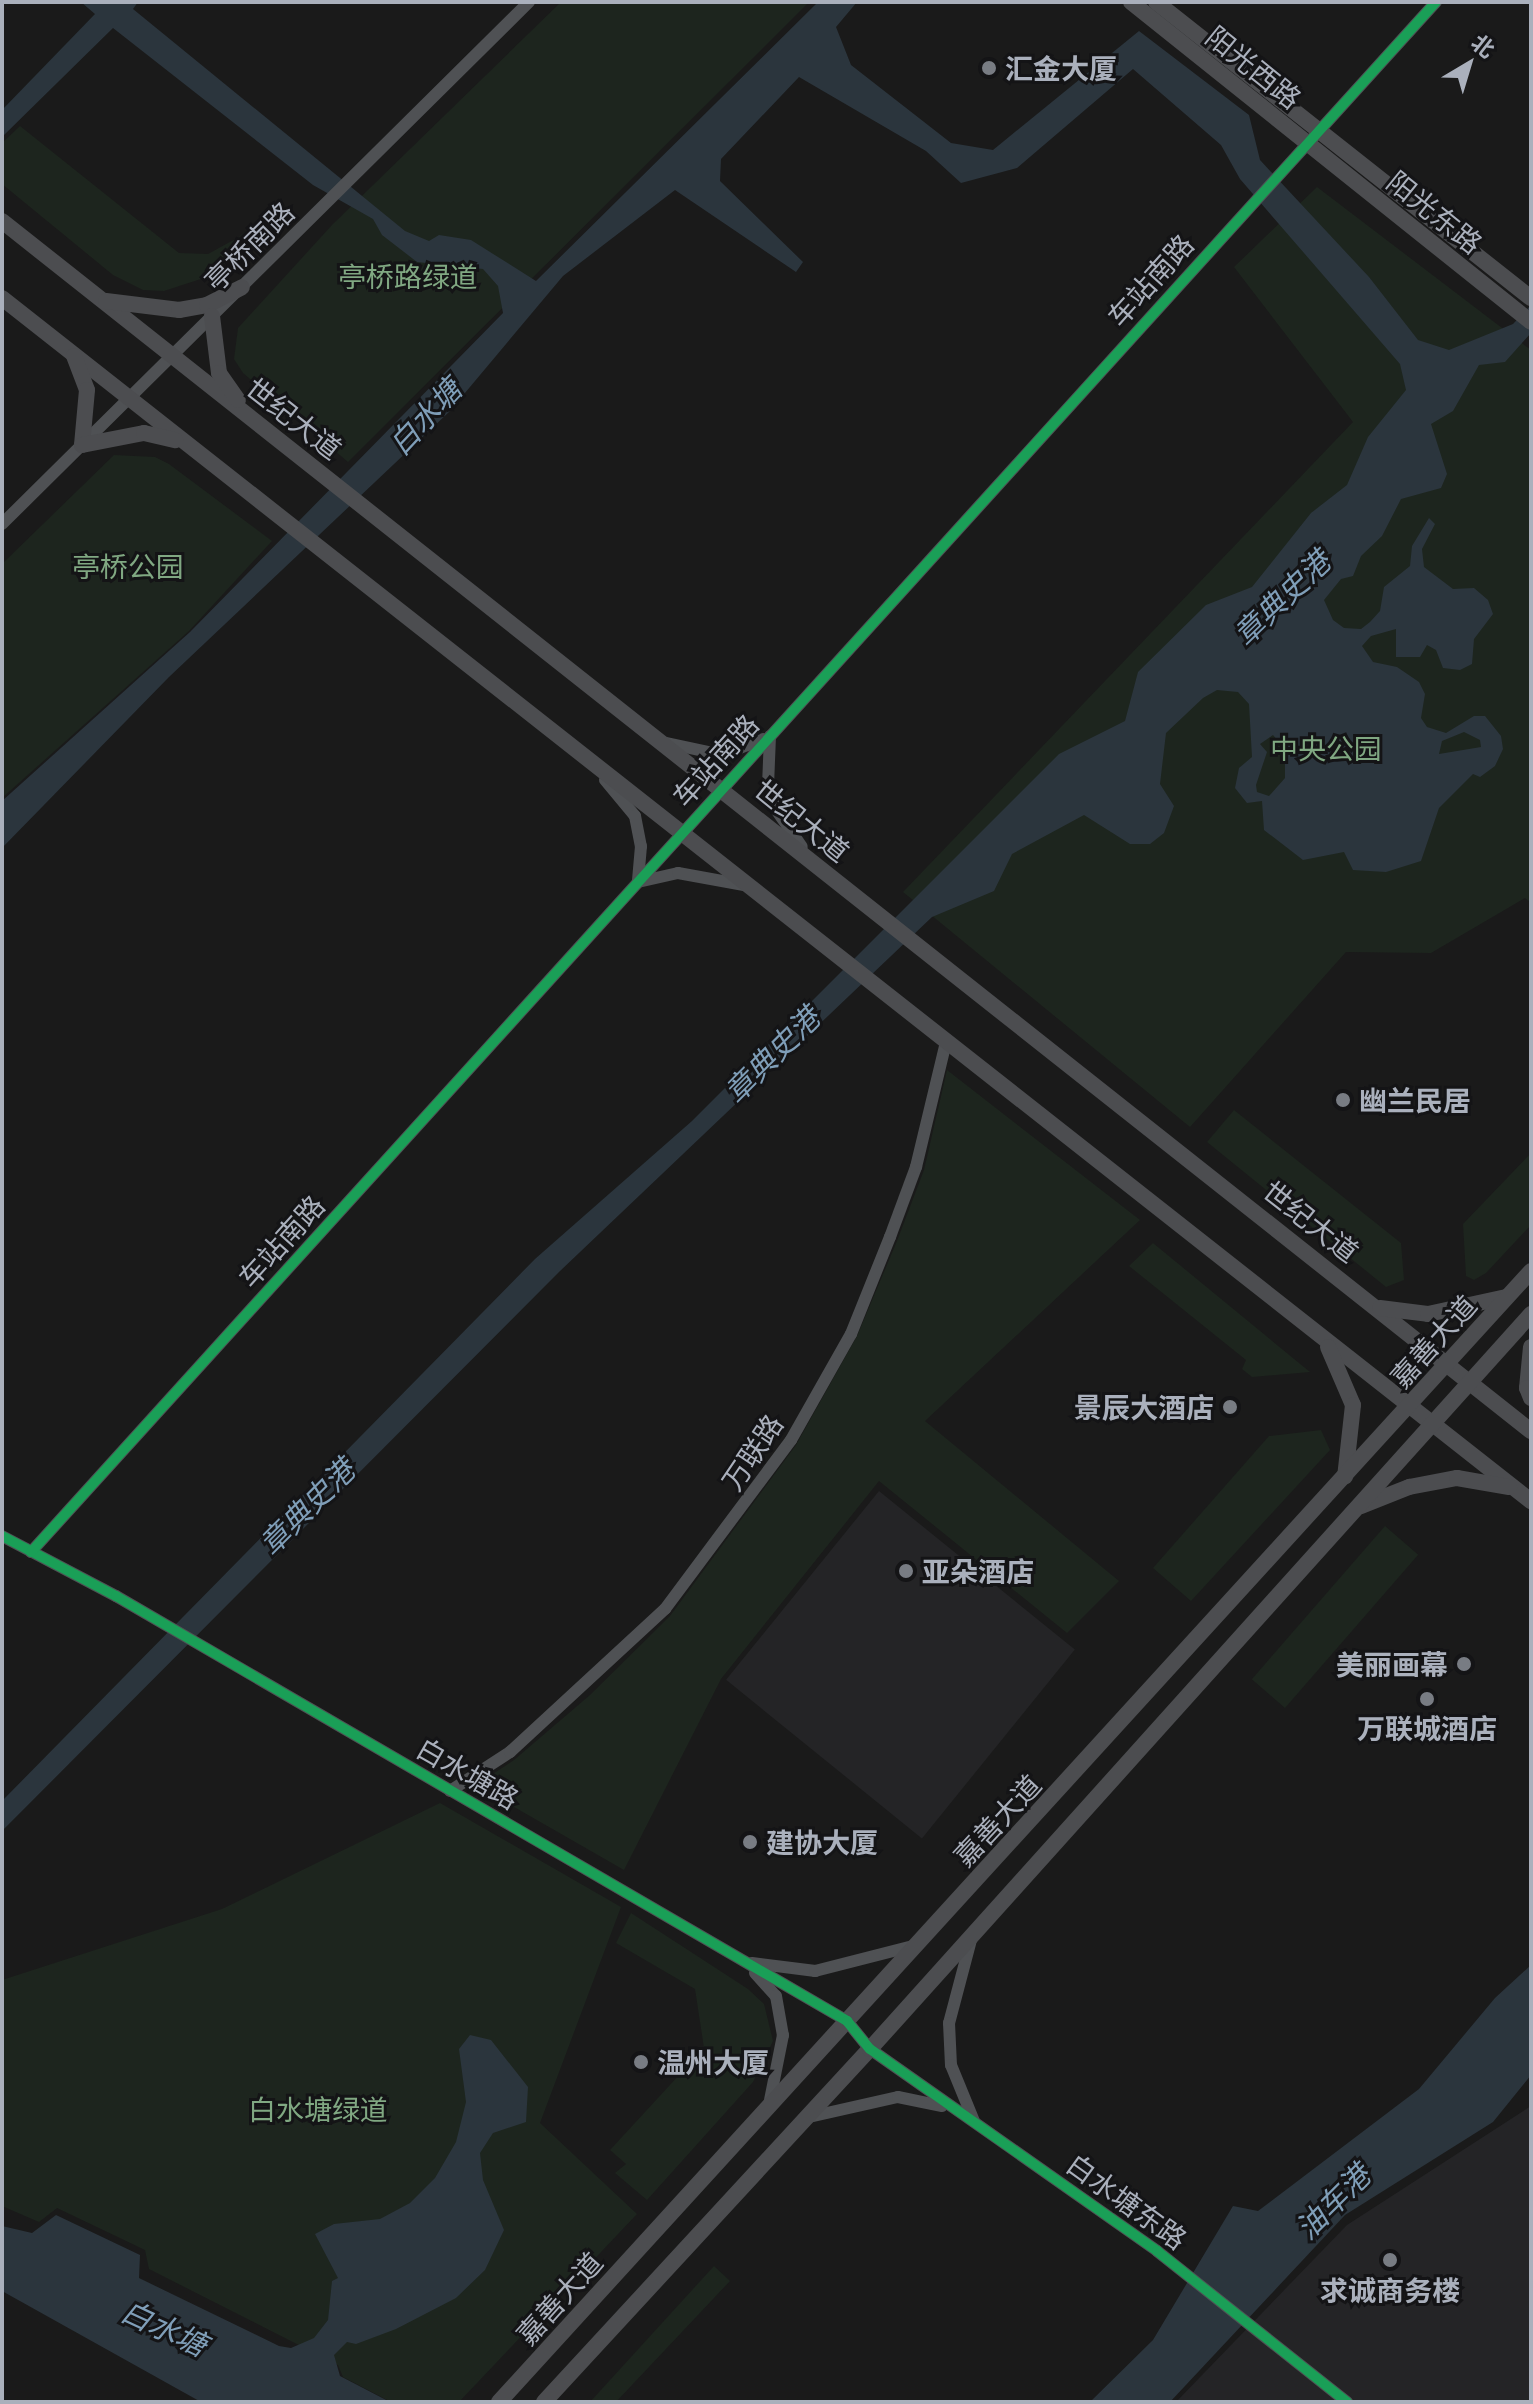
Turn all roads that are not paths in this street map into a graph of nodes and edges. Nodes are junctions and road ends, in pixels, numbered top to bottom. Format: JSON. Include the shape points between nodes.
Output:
{"nodes":[{"id":1,"x":529,"y":2,"type":"edge"},
{"id":2,"x":1131,"y":2,"type":"edge"},
{"id":3,"x":1156,"y":2,"type":"edge"},
{"id":4,"x":1436,"y":2,"type":"edge"},
{"id":5,"x":1312,"y":137,"type":"junction"},
{"id":6,"x":2,"y":221,"type":"edge"},
{"id":7,"x":242,"y":287,"type":"junction"},
{"id":8,"x":2,"y":298,"type":"edge"},
{"id":9,"x":1531,"y":298,"type":"edge"},
{"id":10,"x":103,"y":300,"type":"junction"},
{"id":11,"x":212,"y":316,"type":"junction"},
{"id":12,"x":1531,"y":322,"type":"edge"},
{"id":13,"x":74,"y":356,"type":"junction"},
{"id":14,"x":173,"y":356,"type":"junction"},
{"id":15,"x":128,"y":400,"type":"junction"},
{"id":16,"x":248,"y":415,"type":"junction"},
{"id":17,"x":180,"y":441,"type":"junction"},
{"id":18,"x":82,"y":445,"type":"junction"},
{"id":19,"x":2,"y":524,"type":"edge"},
{"id":20,"x":770,"y":736,"type":"junction"},
{"id":21,"x":662,"y":742,"type":"junction"},
{"id":22,"x":580,"y":755,"type":"junction"},
{"id":23,"x":722,"y":789,"type":"junction"},
{"id":24,"x":681,"y":834,"type":"junction"},
{"id":25,"x":824,"y":871,"type":"junction"},
{"id":26,"x":638,"y":882,"type":"junction"},
{"id":27,"x":751,"y":887,"type":"junction"},
{"id":28,"x":946,"y":1042,"type":"junction"},
{"id":29,"x":1531,"y":1271,"type":"edge"},
{"id":30,"x":1508,"y":1297,"type":"junction"},
{"id":31,"x":1379,"y":1308,"type":"junction"},
{"id":32,"x":1531,"y":1314,"type":"edge"},
{"id":33,"x":1323,"y":1339,"type":"junction"},
{"id":34,"x":1531,"y":1347,"type":"edge"},
{"id":35,"x":1449,"y":1363,"type":"junction"},
{"id":36,"x":1469,"y":1382,"type":"junction"},
{"id":37,"x":1531,"y":1398,"type":"edge"},
{"id":38,"x":1410,"y":1407,"type":"junction"},
{"id":39,"x":1430,"y":1425,"type":"junction"},
{"id":40,"x":1531,"y":1431,"type":"edge"},
{"id":41,"x":1345,"y":1478,"type":"junction"},
{"id":42,"x":1514,"y":1488,"type":"junction"},
{"id":43,"x":1531,"y":1501,"type":"edge"},
{"id":44,"x":1356,"y":1508,"type":"junction"},
{"id":45,"x":2,"y":1536,"type":"edge"},
{"id":46,"x":31,"y":1552,"type":"junction"},
{"id":47,"x":450,"y":1791,"type":"junction"},
{"id":48,"x":973,"y":1934,"type":"junction"},
{"id":49,"x":918,"y":1944,"type":"junction"},
{"id":50,"x":745,"y":1962,"type":"junction"},
{"id":51,"x":847,"y":2021,"type":"junction"},
{"id":52,"x":870,"y":2049,"type":"junction"},
{"id":53,"x":769,"y":2106,"type":"junction"},
{"id":54,"x":806,"y":2118,"type":"junction"},
{"id":55,"x":974,"y":2121,"type":"junction"},
{"id":56,"x":499,"y":2402,"type":"edge"},
{"id":57,"x":544,"y":2402,"type":"edge"},
{"id":58,"x":1347,"y":2402,"type":"edge"}],
"edges":[{"from":1,"to":7,"type":"street","name":"亭桥南路"},
{"from":2,"to":5,"type":"main road","name":"阳光西路"},
{"from":3,"to":5,"type":"main road","name":"阳光西路"},
{"from":4,"to":5,"type":"street","name":"车站南路"},
{"from":5,"to":9,"type":"main road","name":"阳光东路"},
{"from":5,"to":12,"type":"main road","name":"阳光东路"},
{"from":5,"to":20,"type":"street","name":"车站南路"},
{"from":6,"to":10,"type":"main road","name":"世纪大道"},
{"from":7,"to":10,"type":"main road","via":[[207,305],[179,310]]},
{"from":7,"to":11,"type":"street","name":"亭桥南路"},
{"from":8,"to":13,"type":"main road"},
{"from":10,"to":14,"type":"main road","name":"世纪大道"},
{"from":11,"to":14,"type":"street","name":"亭桥南路"},
{"from":11,"to":16,"type":"main road","via":[[219,373]]},
{"from":13,"to":15,"type":"main road"},
{"from":13,"to":18,"type":"main road","via":[[87,390]]},
{"from":14,"to":15,"type":"street","name":"亭桥南路"},
{"from":14,"to":16,"type":"main road","name":"世纪大道"},
{"from":15,"to":17,"type":"main road"},
{"from":15,"to":18,"type":"street","name":"亭桥南路"},
{"from":16,"to":21,"type":"main road","name":"世纪大道"},
{"from":17,"to":18,"type":"main road","via":[[144,433]]},
{"from":17,"to":22,"type":"main road"},
{"from":18,"to":19,"type":"street","name":"亭桥南路"},
{"from":20,"to":21,"type":"street","via":[[722,755]]},
{"from":20,"to":23,"type":"street","name":"车站南路"},
{"from":20,"to":25,"type":"street","via":[[768,785],[775,808]]},
{"from":21,"to":23,"type":"main road","name":"世纪大道"},
{"from":22,"to":24,"type":"main road"},
{"from":22,"to":26,"type":"street","via":[[635,816],[641,846]]},
{"from":23,"to":24,"type":"street","name":"车站南路"},
{"from":23,"to":25,"type":"main road","name":"世纪大道"},
{"from":24,"to":26,"type":"street","name":"车站南路"},
{"from":24,"to":27,"type":"main road"},
{"from":25,"to":31,"type":"main road","name":"世纪大道"},
{"from":26,"to":27,"type":"street","via":[[678,873]]},
{"from":26,"to":46,"type":"street","name":"车站南路"},
{"from":27,"to":28,"type":"main road"},
{"from":28,"to":33,"type":"main road"},
{"from":28,"to":47,"type":"street","name":"万联路","via":[[916,1167],[890,1237],[851,1334],[791,1440],[665,1609],[510,1752]]},
{"from":29,"to":30,"type":"main road","name":"嘉善大道"},
{"from":30,"to":31,"type":"main road","via":[[1428,1314]]},
{"from":30,"to":35,"type":"main road","name":"嘉善大道"},
{"from":31,"to":35,"type":"main road","name":"世纪大道"},
{"from":32,"to":36,"type":"main road","name":"嘉善大道"},
{"from":33,"to":38,"type":"main road"},
{"from":33,"to":41,"type":"main road","via":[[1353,1405]]},
{"from":34,"to":37,"type":"main road"},
{"from":35,"to":36,"type":"main road","name":"世纪大道"},
{"from":35,"to":38,"type":"main road","name":"嘉善大道"},
{"from":36,"to":39,"type":"main road","name":"嘉善大道"},
{"from":36,"to":40,"type":"main road","name":"世纪大道"},
{"from":38,"to":39,"type":"main road"},
{"from":38,"to":41,"type":"main road","name":"嘉善大道"},
{"from":39,"to":42,"type":"main road"},
{"from":39,"to":44,"type":"main road","name":"嘉善大道"},
{"from":41,"to":49,"type":"main road","name":"嘉善大道"},
{"from":42,"to":43,"type":"main road"},
{"from":42,"to":44,"type":"main road","via":[[1457,1478],[1409,1487]]},
{"from":44,"to":48,"type":"main road","name":"嘉善大道"},
{"from":45,"to":46,"type":"street","name":"白水塘路"},
{"from":46,"to":47,"type":"street","name":"白水塘路"},
{"from":47,"to":50,"type":"street","name":"白水塘路"},
{"from":48,"to":52,"type":"main road","name":"嘉善大道"},
{"from":48,"to":55,"type":"street","via":[[949,2023],[951,2065]]},
{"from":49,"to":50,"type":"street","via":[[815,1971]]},
{"from":49,"to":51,"type":"main road","name":"嘉善大道"},
{"from":50,"to":51,"type":"street","name":"白水塘路"},
{"from":50,"to":53,"type":"street","via":[[776,1996],[783,2035]]},
{"from":51,"to":52,"type":"street","name":"白水塘路"},
{"from":51,"to":53,"type":"main road","name":"嘉善大道"},
{"from":52,"to":54,"type":"main road","name":"嘉善大道"},
{"from":52,"to":55,"type":"street","name":"白水塘东路"},
{"from":53,"to":56,"type":"main road","name":"嘉善大道"},
{"from":54,"to":55,"type":"street","via":[[898,2097],[930,2101]]},
{"from":54,"to":57,"type":"main road","name":"嘉善大道"},
{"from":55,"to":58,"type":"street","name":"白水塘东路","via":[[1157,2251]]}]}
